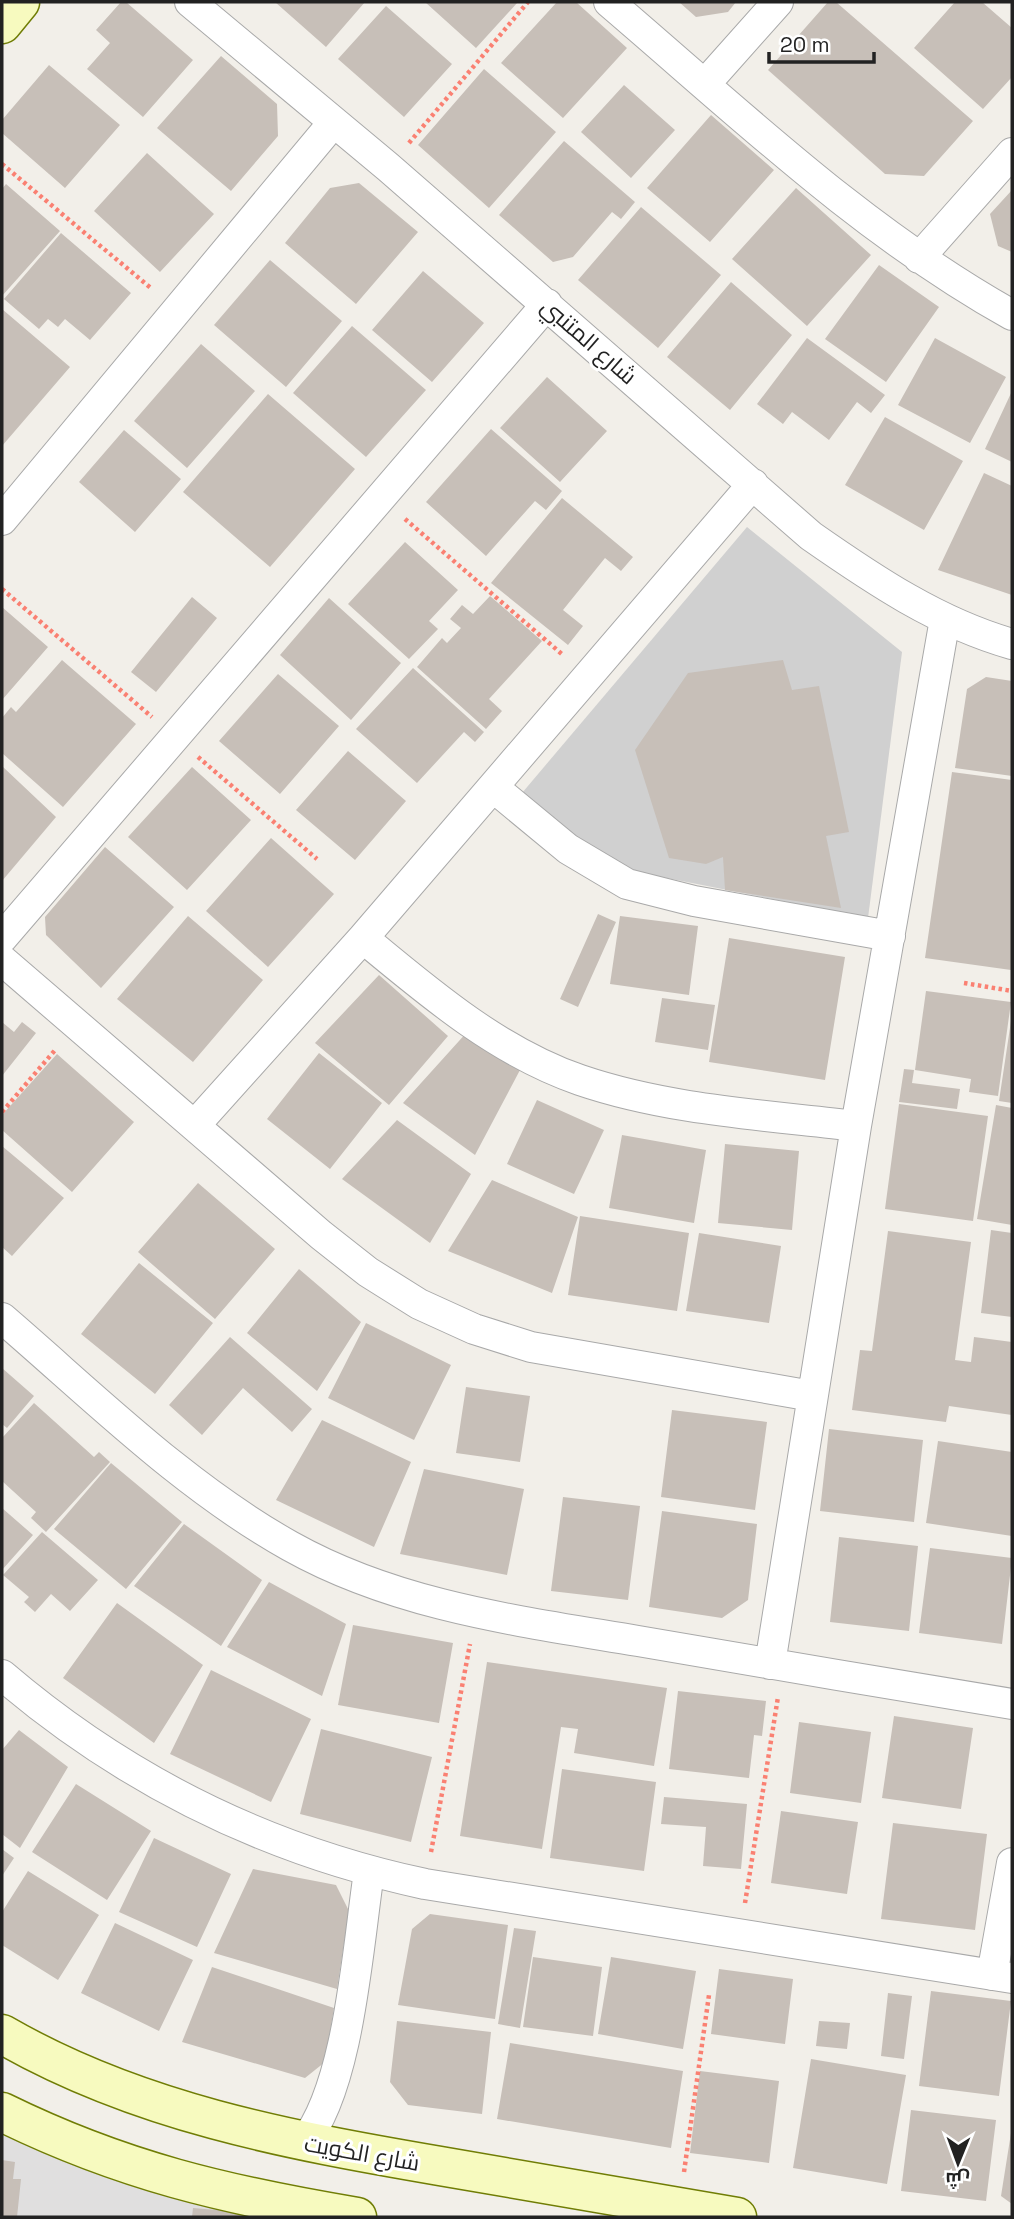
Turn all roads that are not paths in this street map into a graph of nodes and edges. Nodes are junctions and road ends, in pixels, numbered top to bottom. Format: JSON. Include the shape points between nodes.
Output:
{"nodes":[{"id":1,"x":20,"y":2,"type":"edge"},
{"id":2,"x":190,"y":2,"type":"edge"},
{"id":3,"x":609,"y":2,"type":"edge"},
{"id":4,"x":778,"y":2,"type":"edge"},
{"id":5,"x":2,"y":24,"type":"edge"},
{"id":6,"x":705,"y":84,"type":"junction"},
{"id":7,"x":334,"y":123,"type":"junction"},
{"id":8,"x":1012,"y":153,"type":"edge"},
{"id":9,"x":919,"y":258,"type":"junction"},
{"id":10,"x":547,"y":304,"type":"junction"},
{"id":11,"x":1012,"y":315,"type":"edge"},
{"id":12,"x":753,"y":484,"type":"junction"},
{"id":13,"x":2,"y":520,"type":"edge"},
{"id":14,"x":945,"y":619,"type":"junction"},
{"id":15,"x":1012,"y":643,"type":"edge"},
{"id":16,"x":492,"y":787,"type":"junction"},
{"id":17,"x":890,"y":936,"type":"junction"},
{"id":18,"x":2,"y":938,"type":"edge"},
{"id":19,"x":363,"y":938,"type":"junction"},
{"id":20,"x":2,"y":960,"type":"edge"},
{"id":21,"x":195,"y":1125,"type":"junction"},
{"id":22,"x":856,"y":1126,"type":"junction"},
{"id":23,"x":2,"y":1318,"type":"edge"},
{"id":24,"x":811,"y":1396,"type":"junction"},
{"id":25,"x":777,"y":1665,"type":"junction"},
{"id":26,"x":2,"y":1675,"type":"edge"},
{"id":27,"x":1012,"y":1704,"type":"edge"},
{"id":28,"x":1012,"y":1863,"type":"edge"},
{"id":29,"x":369,"y":1872,"type":"junction"},
{"id":30,"x":1002,"y":1976,"type":"edge"},
{"id":31,"x":2,"y":2034,"type":"edge"},
{"id":32,"x":2,"y":2112,"type":"edge"},
{"id":33,"x":303,"y":2143,"type":"junction"},
{"id":34,"x":357,"y":2217,"type":"edge"},
{"id":35,"x":737,"y":2217,"type":"edge"}],
"edges":[{"from":1,"to":5,"type":"main road"},
{"from":2,"to":7,"type":"street","name":"شارع المتنبي"},
{"from":3,"to":6,"type":"street"},
{"from":4,"to":6,"type":"street"},
{"from":6,"to":9,"type":"street"},
{"from":7,"to":10,"type":"street","name":"شارع المتنبي"},
{"from":7,"to":13,"type":"street"},
{"from":8,"to":9,"type":"street"},
{"from":9,"to":11,"type":"street"},
{"from":10,"to":12,"type":"street","name":"شارع المتنبي"},
{"from":10,"to":18,"type":"street"},
{"from":12,"to":14,"type":"street","name":"شارع المتنبي","via":[[811,536],[864,574]]},
{"from":12,"to":16,"type":"street"},
{"from":14,"to":15,"type":"street","name":"شارع المتنبي"},
{"from":14,"to":17,"type":"street"},
{"from":16,"to":17,"type":"street","via":[[568,849],[627,884],[694,901]]},
{"from":16,"to":19,"type":"street"},
{"from":17,"to":22,"type":"street"},
{"from":19,"to":21,"type":"street"},
{"from":19,"to":22,"type":"street","via":[[480,1028],[577,1079],[685,1105]]},
{"from":20,"to":21,"type":"street"},
{"from":21,"to":24,"type":"street","via":[[368,1272],[419,1304],[474,1329],[531,1347]]},
{"from":22,"to":24,"type":"street"},
{"from":23,"to":25,"type":"street","via":[[195,1483],[292,1547],[344,1572],[397,1593],[476,1613]]},
{"from":24,"to":25,"type":"street"},
{"from":25,"to":27,"type":"street"},
{"from":26,"to":29,"type":"street","via":[[83,1740],[135,1774],[260,1836]]},
{"from":28,"to":30,"type":"street"},
{"from":29,"to":30,"type":"street"},
{"from":29,"to":33,"type":"street","via":[[338,2066],[325,2109]]},
{"from":31,"to":33,"type":"main road","name":"شارع الكويت","via":[[85,2076],[156,2104]]},
{"from":32,"to":34,"type":"main road","via":[[113,2161],[180,2182]]},
{"from":33,"to":35,"type":"main road","name":"شارع الكويت"}]}
